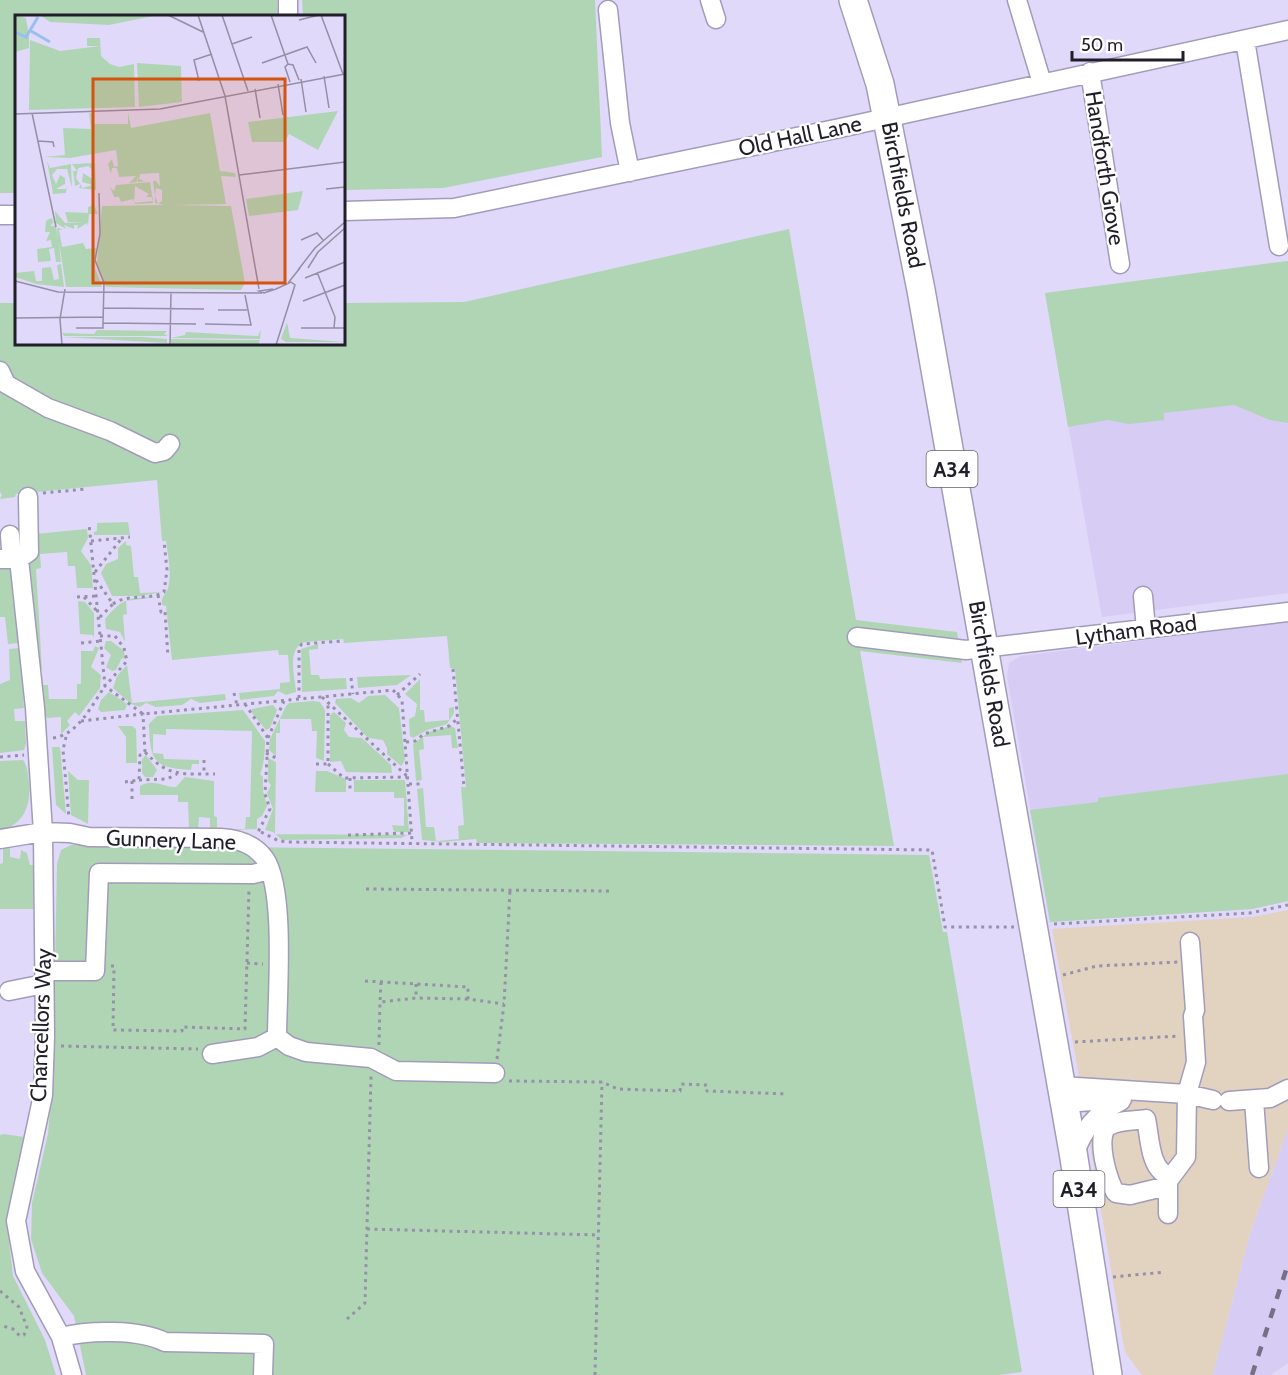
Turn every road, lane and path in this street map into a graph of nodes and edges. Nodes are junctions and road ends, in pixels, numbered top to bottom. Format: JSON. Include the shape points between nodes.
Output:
{"nodes":[{"id":1,"x":710,"y":0,"type":"edge"},
{"id":2,"x":853,"y":0,"type":"edge"},
{"id":3,"x":1017,"y":0,"type":"edge"},
{"id":4,"x":608,"y":10,"type":"dead end"},
{"id":5,"x":716,"y":19,"type":"dead end"},
{"id":6,"x":1288,"y":30,"type":"edge"},
{"id":7,"x":1245,"y":40,"type":"junction"},
{"id":8,"x":1090,"y":72,"type":"junction"},
{"id":9,"x":1042,"y":83,"type":"junction"},
{"id":10,"x":888,"y":117,"type":"junction"},
{"id":11,"x":630,"y":172,"type":"junction"},
{"id":12,"x":345,"y":210,"type":"edge"},
{"id":13,"x":1279,"y":246,"type":"dead end"},
{"id":14,"x":1120,"y":264,"type":"dead end"},
{"id":15,"x":0,"y":371,"type":"edge"},
{"id":16,"x":170,"y":444,"type":"dead end"},
{"id":17,"x":86,"y":489,"type":"dead end"},
{"id":18,"x":28,"y":497,"type":"joint"},
{"id":19,"x":89,"y":524,"type":"dead end"},
{"id":20,"x":10,"y":535,"type":"dead end"},
{"id":21,"x":130,"y":537,"type":"dead end"},
{"id":22,"x":122,"y":538,"type":"junction"},
{"id":23,"x":91,"y":541,"type":"junction"},
{"id":24,"x":164,"y":541,"type":"dead end"},
{"id":25,"x":0,"y":559,"type":"edge"},
{"id":26,"x":19,"y":559,"type":"junction"},
{"id":27,"x":94,"y":573,"type":"junction"},
{"id":28,"x":95,"y":578,"type":"junction"},
{"id":29,"x":158,"y":595,"type":"junction"},
{"id":30,"x":96,"y":596,"type":"junction"},
{"id":31,"x":1143,"y":596,"type":"dead end"},
{"id":32,"x":77,"y":597,"type":"dead end"},
{"id":33,"x":84,"y":597,"type":"junction"},
{"id":34,"x":113,"y":604,"type":"junction"},
{"id":35,"x":98,"y":612,"type":"junction"},
{"id":36,"x":1288,"y":612,"type":"edge"},
{"id":37,"x":99,"y":618,"type":"junction"},
{"id":38,"x":1146,"y":629,"type":"junction"},
{"id":39,"x":857,"y":637,"type":"dead end"},
{"id":40,"x":101,"y":639,"type":"junction"},
{"id":41,"x":344,"y":641,"type":"dead end"},
{"id":42,"x":81,"y":643,"type":"dead end"},
{"id":43,"x":985,"y":648,"type":"junction"},
{"id":44,"x":168,"y":657,"type":"dead end"},
{"id":45,"x":453,"y":669,"type":"dead end"},
{"id":46,"x":420,"y":674,"type":"dead end"},
{"id":47,"x":351,"y":678,"type":"dead end"},
{"id":48,"x":105,"y":686,"type":"junction"},
{"id":49,"x":234,"y":693,"type":"dead end"},
{"id":50,"x":353,"y":694,"type":"junction"},
{"id":51,"x":397,"y":695,"type":"junction"},
{"id":52,"x":322,"y":697,"type":"junction"},
{"id":53,"x":299,"y":699,"type":"junction"},
{"id":54,"x":284,"y":700,"type":"junction"},
{"id":55,"x":328,"y":702,"type":"junction"},
{"id":56,"x":245,"y":704,"type":"junction"},
{"id":57,"x":237,"y":705,"type":"junction"},
{"id":58,"x":143,"y":714,"type":"junction"},
{"id":59,"x":456,"y":720,"type":"junction"},
{"id":60,"x":81,"y":722,"type":"junction"},
{"id":61,"x":66,"y":736,"type":"junction"},
{"id":62,"x":268,"y":738,"type":"junction"},
{"id":63,"x":406,"y":742,"type":"junction"},
{"id":64,"x":145,"y":752,"type":"junction"},
{"id":65,"x":266,"y":753,"type":"junction"},
{"id":66,"x":37,"y":754,"type":"junction"},
{"id":67,"x":0,"y":757,"type":"edge"},
{"id":68,"x":276,"y":758,"type":"dead end"},
{"id":69,"x":204,"y":760,"type":"dead end"},
{"id":70,"x":316,"y":764,"type":"dead end"},
{"id":71,"x":328,"y":764,"type":"junction"},
{"id":72,"x":177,"y":774,"type":"junction"},
{"id":73,"x":204,"y":774,"type":"junction"},
{"id":74,"x":215,"y":774,"type":"dead end"},
{"id":75,"x":409,"y":777,"type":"junction"},
{"id":76,"x":350,"y":778,"type":"junction"},
{"id":77,"x":139,"y":780,"type":"junction"},
{"id":78,"x":132,"y":781,"type":"junction"},
{"id":79,"x":125,"y":782,"type":"dead end"},
{"id":80,"x":410,"y":784,"type":"junction"},
{"id":81,"x":422,"y":784,"type":"dead end"},
{"id":82,"x":464,"y":787,"type":"dead end"},
{"id":83,"x":350,"y":792,"type":"dead end"},
{"id":84,"x":132,"y":803,"type":"dead end"},
{"id":85,"x":43,"y":831,"type":"junction"},
{"id":86,"x":259,"y":832,"type":"junction"},
{"id":87,"x":70,"y":833,"type":"junction"},
{"id":88,"x":412,"y":833,"type":"junction"},
{"id":89,"x":348,"y":835,"type":"dead end"},
{"id":90,"x":0,"y":839,"type":"edge"},
{"id":91,"x":242,"y":841,"type":"junction"},
{"id":92,"x":412,"y":842,"type":"junction"},
{"id":93,"x":262,"y":872,"type":"junction"},
{"id":94,"x":366,"y":890,"type":"dead end"},
{"id":95,"x":510,"y":890,"type":"junction"},
{"id":96,"x":610,"y":891,"type":"dead end"},
{"id":97,"x":1288,"y":905,"type":"edge"},
{"id":98,"x":1033,"y":925,"type":"junction"},
{"id":99,"x":1190,"y":942,"type":"dead end"},
{"id":100,"x":1192,"y":962,"type":"junction"},
{"id":101,"x":95,"y":966,"type":"junction"},
{"id":102,"x":1058,"y":976,"type":"dead end"},
{"id":103,"x":44,"y":978,"type":"junction"},
{"id":104,"x":365,"y":981,"type":"dead end"},
{"id":105,"x":381,"y":982,"type":"junction"},
{"id":106,"x":416,"y":984,"type":"junction"},
{"id":107,"x":9,"y":991,"type":"dead end"},
{"id":108,"x":416,"y":998,"type":"junction"},
{"id":109,"x":468,"y":999,"type":"junction"},
{"id":110,"x":380,"y":1002,"type":"junction"},
{"id":111,"x":504,"y":1004,"type":"junction"},
{"id":112,"x":1194,"y":1035,"type":"junction"},
{"id":113,"x":277,"y":1037,"type":"junction"},
{"id":114,"x":1070,"y":1042,"type":"dead end"},
{"id":115,"x":45,"y":1045,"type":"junction"},
{"id":116,"x":212,"y":1054,"type":"joint"},
{"id":117,"x":371,"y":1058,"type":"junction"},
{"id":118,"x":495,"y":1073,"type":"junction"},
{"id":119,"x":602,"y":1082,"type":"junction"},
{"id":120,"x":1288,"y":1089,"type":"edge"},
{"id":121,"x":1149,"y":1092,"type":"junction"},
{"id":122,"x":787,"y":1094,"type":"dead end"},
{"id":123,"x":1062,"y":1094,"type":"junction"},
{"id":124,"x":1187,"y":1094,"type":"junction"},
{"id":125,"x":1125,"y":1099,"type":"junction"},
{"id":126,"x":1254,"y":1100,"type":"junction"},
{"id":127,"x":1074,"y":1157,"type":"junction"},
{"id":128,"x":1258,"y":1168,"type":"dead end"},
{"id":129,"x":1169,"y":1181,"type":"junction"},
{"id":130,"x":1168,"y":1214,"type":"dead end"},
{"id":131,"x":367,"y":1229,"type":"junction"},
{"id":132,"x":598,"y":1235,"type":"junction"},
{"id":133,"x":1165,"y":1272,"type":"dead end"},
{"id":134,"x":1094,"y":1281,"type":"junction"},
{"id":135,"x":0,"y":1291,"type":"edge"},
{"id":136,"x":347,"y":1319,"type":"dead end"},
{"id":137,"x":0,"y":1325,"type":"edge"},
{"id":138,"x":61,"y":1337,"type":"junction"},
{"id":139,"x":1106,"y":1363,"type":"edge"},
{"id":140,"x":72,"y":1375,"type":"edge"},
{"id":141,"x":263,"y":1375,"type":"edge"},
{"id":142,"x":595,"y":1375,"type":"edge"},
{"id":143,"x":1119,"y":1375,"type":"edge"}],
"edges":[{"from":1,"to":5,"type":"street"},
{"from":2,"to":10,"type":"highway","name":"Birchfields Road","number":"A34"},
{"from":3,"to":9,"type":"street"},
{"from":4,"to":11,"type":"street","via":[[620,123]]},
{"from":6,"to":7,"type":"street","name":"Old Hall Lane"},
{"from":7,"to":8,"type":"street","name":"Old Hall Lane"},
{"from":7,"to":13,"type":"street"},
{"from":8,"to":9,"type":"street","name":"Old Hall Lane"},
{"from":8,"to":14,"type":"street","name":"Handforth Grove"},
{"from":9,"to":10,"type":"street","name":"Old Hall Lane"},
{"from":10,"to":11,"type":"street","name":"Old Hall Lane"},
{"from":10,"to":43,"type":"highway","name":"Birchfields Road","number":"A34"},
{"from":11,"to":12,"type":"street","name":"Old Hall Lane","via":[[454,208]]},
{"from":15,"to":16,"type":"street","via":[[6,384],[48,408],[155,453]]},
{"from":17,"to":18,"type":"path"},
{"from":18,"to":26,"type":"street","via":[[31,547],[26,557]]},
{"from":19,"to":23,"type":"path"},
{"from":20,"to":26,"type":"street","name":"Chancellors Way","via":[[11,549]]},
{"from":21,"to":22,"type":"path"},
{"from":22,"to":23,"type":"path"},
{"from":22,"to":27,"type":"path"},
{"from":23,"to":27,"type":"path"},
{"from":24,"to":29,"type":"path","via":[[166,589]]},
{"from":25,"to":26,"type":"street"},
{"from":26,"to":66,"type":"street","name":"Chancellors Way"},
{"from":27,"to":28,"type":"path"},
{"from":28,"to":30,"type":"path"},
{"from":28,"to":34,"type":"path"},
{"from":29,"to":34,"type":"path","via":[[121,599]]},
{"from":29,"to":44,"type":"path","via":[[161,612],[165,611]]},
{"from":30,"to":33,"type":"path"},
{"from":30,"to":35,"type":"path"},
{"from":31,"to":38,"type":"street"},
{"from":32,"to":33,"type":"path"},
{"from":33,"to":35,"type":"path"},
{"from":34,"to":37,"type":"path"},
{"from":35,"to":37,"type":"path"},
{"from":36,"to":38,"type":"street","name":"Lytham Road"},
{"from":37,"to":40,"type":"path"},
{"from":38,"to":43,"type":"street","name":"Lytham Road"},
{"from":39,"to":43,"type":"street","name":"Lytham Road","via":[[966,650]]},
{"from":40,"to":42,"type":"path"},
{"from":40,"to":48,"type":"path"},
{"from":40,"to":48,"type":"path","via":[[115,636],[127,661]]},
{"from":41,"to":53,"type":"path","via":[[299,647]]},
{"from":43,"to":98,"type":"highway","name":"Birchfields Road","number":"A34"},
{"from":45,"to":59,"type":"path"},
{"from":46,"to":51,"type":"path"},
{"from":47,"to":50,"type":"path"},
{"from":48,"to":58,"type":"path"},
{"from":48,"to":60,"type":"path"},
{"from":49,"to":57,"type":"path"},
{"from":50,"to":51,"type":"path","via":[[393,690]]},
{"from":50,"to":52,"type":"path"},
{"from":51,"to":63,"type":"path","via":[[402,699]]},
{"from":52,"to":53,"type":"path"},
{"from":52,"to":55,"type":"path"},
{"from":53,"to":54,"type":"path"},
{"from":54,"to":56,"type":"path"},
{"from":54,"to":62,"type":"path"},
{"from":55,"to":71,"type":"path"},
{"from":55,"to":75,"type":"path"},
{"from":56,"to":57,"type":"path"},
{"from":56,"to":62,"type":"path"},
{"from":57,"to":58,"type":"path"},
{"from":58,"to":60,"type":"path"},
{"from":58,"to":64,"type":"path"},
{"from":59,"to":63,"type":"path"},
{"from":59,"to":82,"type":"path"},
{"from":60,"to":61,"type":"path"},
{"from":61,"to":66,"type":"path"},
{"from":61,"to":87,"type":"path","via":[[63,750]]},
{"from":62,"to":65,"type":"path"},
{"from":63,"to":75,"type":"path"},
{"from":64,"to":72,"type":"path","via":[[158,766]]},
{"from":64,"to":77,"type":"path","via":[[140,755]]},
{"from":65,"to":68,"type":"path"},
{"from":65,"to":86,"type":"path","via":[[265,794],[270,809]]},
{"from":66,"to":67,"type":"path"},
{"from":66,"to":85,"type":"street","name":"Chancellors Way"},
{"from":69,"to":73,"type":"path"},
{"from":70,"to":71,"type":"path"},
{"from":71,"to":76,"type":"path","via":[[344,778]]},
{"from":72,"to":73,"type":"path"},
{"from":72,"to":77,"type":"path","via":[[167,779]]},
{"from":73,"to":74,"type":"path"},
{"from":75,"to":76,"type":"path"},
{"from":75,"to":80,"type":"path"},
{"from":76,"to":83,"type":"path"},
{"from":77,"to":78,"type":"path"},
{"from":78,"to":79,"type":"path"},
{"from":78,"to":84,"type":"path"},
{"from":80,"to":81,"type":"path"},
{"from":80,"to":88,"type":"path"},
{"from":85,"to":87,"type":"street","name":"Gunnery Lane"},
{"from":85,"to":90,"type":"street","name":"Gunnery Lane"},
{"from":85,"to":103,"type":"street","name":"Chancellors Way"},
{"from":86,"to":91,"type":"path","via":[[244,833]]},
{"from":86,"to":92,"type":"path","via":[[288,842]]},
{"from":87,"to":91,"type":"street","name":"Gunnery Lane","via":[[88,837]]},
{"from":88,"to":89,"type":"path"},
{"from":88,"to":92,"type":"path"},
{"from":91,"to":93,"type":"street","name":"Gunnery Lane","via":[[264,858]]},
{"from":92,"to":98,"type":"path","via":[[932,850],[945,927]]},
{"from":93,"to":101,"type":"street","via":[[99,873]]},
{"from":93,"to":101,"type":"path","via":[[249,890],[245,1029],[112,1030],[114,966]]},
{"from":93,"to":113,"type":"street","via":[[277,912]]},
{"from":94,"to":95,"type":"path"},
{"from":95,"to":96,"type":"path"},
{"from":95,"to":111,"type":"path"},
{"from":97,"to":98,"type":"path","via":[[1250,913]]},
{"from":98,"to":123,"type":"highway","name":"Birchfields Road","number":"A34"},
{"from":99,"to":100,"type":"street"},
{"from":100,"to":102,"type":"path","via":[[1097,966]]},
{"from":100,"to":112,"type":"street"},
{"from":101,"to":103,"type":"street","via":[[95,971]]},
{"from":103,"to":107,"type":"street"},
{"from":103,"to":115,"type":"street","name":"Chancellors Way"},
{"from":104,"to":105,"type":"path"},
{"from":105,"to":106,"type":"path"},
{"from":105,"to":110,"type":"path"},
{"from":106,"to":108,"type":"path"},
{"from":106,"to":109,"type":"path","via":[[468,987]]},
{"from":108,"to":109,"type":"path"},
{"from":108,"to":110,"type":"path"},
{"from":109,"to":111,"type":"path"},
{"from":110,"to":117,"type":"path","via":[[380,1044]]},
{"from":111,"to":118,"type":"path"},
{"from":112,"to":114,"type":"path"},
{"from":112,"to":124,"type":"street","via":[[1196,1062]]},
{"from":113,"to":116,"type":"street","via":[[258,1047]]},
{"from":113,"to":117,"type":"street","via":[[306,1052]]},
{"from":115,"to":116,"type":"path","via":[[212,1049]]},
{"from":115,"to":138,"type":"street","name":"Chancellors Way","via":[[43,1095],[16,1221],[25,1271]]},
{"from":117,"to":118,"type":"street","via":[[396,1071]]},
{"from":117,"to":131,"type":"path"},
{"from":118,"to":119,"type":"path","via":[[509,1081]]},
{"from":119,"to":122,"type":"path","via":[[618,1089],[680,1091],[681,1084],[707,1085],[707,1091]]},
{"from":119,"to":132,"type":"path"},
{"from":120,"to":126,"type":"street","via":[[1270,1098]]},
{"from":121,"to":123,"type":"street","via":[[1140,1089]]},
{"from":121,"to":124,"type":"street"},
{"from":121,"to":125,"type":"street"},
{"from":123,"to":125,"type":"street"},
{"from":123,"to":127,"type":"highway","name":"Birchfields Road","number":"A34"},
{"from":124,"to":126,"type":"street"},
{"from":124,"to":129,"type":"street","via":[[1186,1157]]},
{"from":125,"to":127,"type":"street","via":[[1094,1117],[1081,1135]]},
{"from":126,"to":128,"type":"street"},
{"from":127,"to":134,"type":"highway","name":"Birchfields Road","number":"A34"},
{"from":129,"to":129,"type":"street","via":[[1155,1163],[1146,1119],[1105,1129],[1101,1138],[1110,1183],[1116,1193],[1130,1195]]},
{"from":129,"to":130,"type":"street"},
{"from":131,"to":132,"type":"path"},
{"from":131,"to":136,"type":"path","via":[[365,1303]]},
{"from":132,"to":142,"type":"path"},
{"from":133,"to":134,"type":"path"},
{"from":134,"to":139,"type":"highway","name":"Birchfields Road","number":"A34"},
{"from":135,"to":137,"type":"path","via":[[20,1307],[27,1327],[24,1335],[20,1335]]},
{"from":138,"to":140,"type":"street","name":"Chancellors Way"},
{"from":138,"to":141,"type":"street","via":[[80,1332],[150,1335],[165,1342],[264,1344]]},
{"from":139,"to":143,"type":"highway","name":"Birchfields Road","number":"A34"}]}
